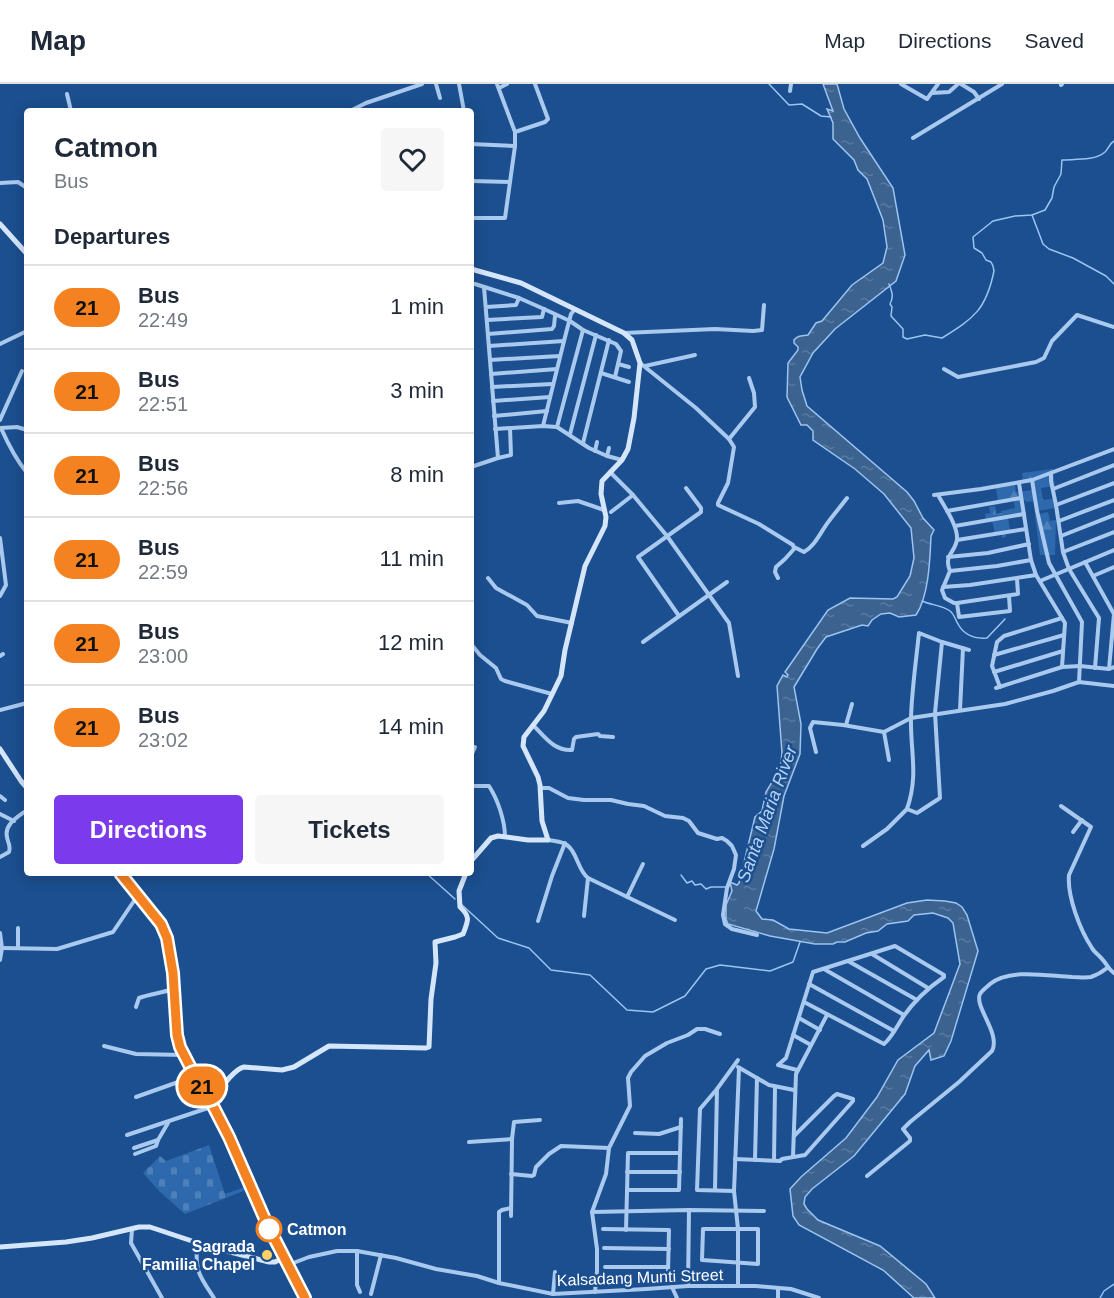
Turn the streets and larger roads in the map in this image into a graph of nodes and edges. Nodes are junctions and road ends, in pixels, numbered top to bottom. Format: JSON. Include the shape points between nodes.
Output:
{"nodes":[{"id":1,"x":422,"y":84,"type":"edge"},
{"id":2,"x":436,"y":84,"type":"edge"},
{"id":3,"x":459,"y":84,"type":"edge"},
{"id":4,"x":507,"y":84,"type":"edge"},
{"id":5,"x":535,"y":84,"type":"edge"},
{"id":6,"x":791,"y":84,"type":"edge"},
{"id":7,"x":901,"y":84,"type":"edge"},
{"id":8,"x":938,"y":84,"type":"edge"},
{"id":9,"x":960,"y":84,"type":"edge"},
{"id":10,"x":1002,"y":84,"type":"edge"},
{"id":11,"x":498,"y":86,"type":"edge"},
{"id":12,"x":790,"y":91,"type":"dead end"},
{"id":13,"x":932,"y":93,"type":"junction"},
{"id":14,"x":67,"y":94,"type":"dead end"},
{"id":15,"x":440,"y":98,"type":"dead end"},
{"id":16,"x":979,"y":99,"type":"junction"},
{"id":17,"x":70,"y":108,"type":"edge"},
{"id":18,"x":356,"y":108,"type":"edge"},
{"id":19,"x":463,"y":108,"type":"edge"},
{"id":20,"x":515,"y":132,"type":"junction"},
{"id":21,"x":913,"y":138,"type":"dead end"},
{"id":22,"x":474,"y":144,"type":"edge"},
{"id":23,"x":515,"y":146,"type":"junction"},
{"id":24,"x":474,"y":181,"type":"edge"},
{"id":25,"x":510,"y":182,"type":"junction"},
{"id":26,"x":0,"y":183,"type":"edge"},
{"id":27,"x":24,"y":186,"type":"edge"},
{"id":28,"x":474,"y":218,"type":"edge"},
{"id":29,"x":0,"y":224,"type":"edge"},
{"id":30,"x":24,"y":251,"type":"edge"},
{"id":31,"x":474,"y":270,"type":"edge"},
{"id":32,"x":476,"y":284,"type":"dead end"},
{"id":33,"x":484,"y":287,"type":"junction"},
{"id":34,"x":519,"y":298,"type":"junction"},
{"id":35,"x":764,"y":305,"type":"dead end"},
{"id":36,"x":486,"y":308,"type":"junction"},
{"id":37,"x":544,"y":309,"type":"junction"},
{"id":38,"x":575,"y":309,"type":"junction"},
{"id":39,"x":555,"y":316,"type":"junction"},
{"id":40,"x":487,"y":320,"type":"junction"},
{"id":41,"x":570,"y":321,"type":"junction"},
{"id":42,"x":1114,"y":327,"type":"edge"},
{"id":43,"x":583,"y":330,"type":"junction"},
{"id":44,"x":24,"y":332,"type":"edge"},
{"id":45,"x":624,"y":333,"type":"junction"},
{"id":46,"x":488,"y":334,"type":"junction"},
{"id":47,"x":596,"y":335,"type":"junction"},
{"id":48,"x":609,"y":340,"type":"junction"},
{"id":49,"x":564,"y":341,"type":"junction"},
{"id":50,"x":0,"y":344,"type":"edge"},
{"id":51,"x":489,"y":346,"type":"junction"},
{"id":52,"x":695,"y":355,"type":"dead end"},
{"id":53,"x":560,"y":356,"type":"junction"},
{"id":54,"x":490,"y":360,"type":"junction"},
{"id":55,"x":618,"y":364,"type":"junction"},
{"id":56,"x":642,"y":365,"type":"junction"},
{"id":57,"x":629,"y":367,"type":"dead end"},
{"id":58,"x":557,"y":369,"type":"junction"},
{"id":59,"x":944,"y":369,"type":"dead end"},
{"id":60,"x":22,"y":371,"type":"dead end"},
{"id":61,"x":601,"y":373,"type":"junction"},
{"id":62,"x":491,"y":374,"type":"junction"},
{"id":63,"x":615,"y":377,"type":"junction"},
{"id":64,"x":749,"y":378,"type":"dead end"},
{"id":65,"x":629,"y":382,"type":"dead end"},
{"id":66,"x":553,"y":384,"type":"junction"},
{"id":67,"x":492,"y":387,"type":"junction"},
{"id":68,"x":550,"y":397,"type":"junction"},
{"id":69,"x":493,"y":401,"type":"junction"},
{"id":70,"x":546,"y":411,"type":"junction"},
{"id":71,"x":494,"y":416,"type":"junction"},
{"id":72,"x":0,"y":420,"type":"edge"},
{"id":73,"x":543,"y":426,"type":"junction"},
{"id":74,"x":557,"y":427,"type":"junction"},
{"id":75,"x":0,"y":428,"type":"edge"},
{"id":76,"x":510,"y":428,"type":"junction"},
{"id":77,"x":24,"y":429,"type":"edge"},
{"id":78,"x":495,"y":429,"type":"junction"},
{"id":79,"x":570,"y":434,"type":"junction"},
{"id":80,"x":729,"y":439,"type":"junction"},
{"id":81,"x":597,"y":442,"type":"dead end"},
{"id":82,"x":583,"y":443,"type":"junction"},
{"id":83,"x":609,"y":448,"type":"dead end"},
{"id":84,"x":1114,"y":449,"type":"edge"},
{"id":85,"x":595,"y":451,"type":"junction"},
{"id":86,"x":607,"y":456,"type":"junction"},
{"id":87,"x":498,"y":458,"type":"junction"},
{"id":88,"x":622,"y":460,"type":"junction"},
{"id":89,"x":474,"y":465,"type":"edge"},
{"id":90,"x":1114,"y":465,"type":"edge"},
{"id":91,"x":24,"y":469,"type":"edge"},
{"id":92,"x":610,"y":472,"type":"junction"},
{"id":93,"x":1051,"y":473,"type":"junction"},
{"id":94,"x":1032,"y":480,"type":"junction"},
{"id":95,"x":1019,"y":483,"type":"junction"},
{"id":96,"x":1114,"y":483,"type":"edge"},
{"id":97,"x":686,"y":488,"type":"dead end"},
{"id":98,"x":1053,"y":489,"type":"junction"},
{"id":99,"x":633,"y":495,"type":"junction"},
{"id":100,"x":848,"y":498,"type":"dead end"},
{"id":101,"x":1021,"y":498,"type":"junction"},
{"id":102,"x":1114,"y":500,"type":"edge"},
{"id":103,"x":558,"y":503,"type":"dead end"},
{"id":104,"x":1056,"y":505,"type":"junction"},
{"id":105,"x":604,"y":510,"type":"junction"},
{"id":106,"x":947,"y":511,"type":"junction"},
{"id":107,"x":611,"y":512,"type":"dead end"},
{"id":108,"x":1024,"y":514,"type":"junction"},
{"id":109,"x":1114,"y":515,"type":"edge"},
{"id":110,"x":1059,"y":521,"type":"junction"},
{"id":111,"x":955,"y":526,"type":"junction"},
{"id":112,"x":1026,"y":529,"type":"junction"},
{"id":113,"x":1114,"y":532,"type":"edge"},
{"id":114,"x":668,"y":536,"type":"junction"},
{"id":115,"x":1061,"y":536,"type":"junction"},
{"id":116,"x":0,"y":538,"type":"edge"},
{"id":117,"x":957,"y":540,"type":"junction"},
{"id":118,"x":1029,"y":544,"type":"junction"},
{"id":119,"x":794,"y":547,"type":"junction"},
{"id":120,"x":1114,"y":550,"type":"edge"},
{"id":121,"x":1063,"y":552,"type":"junction"},
{"id":122,"x":948,"y":557,"type":"junction"},
{"id":123,"x":1031,"y":560,"type":"junction"},
{"id":124,"x":1085,"y":562,"type":"junction"},
{"id":125,"x":1114,"y":567,"type":"edge"},
{"id":126,"x":1069,"y":569,"type":"junction"},
{"id":127,"x":950,"y":571,"type":"junction"},
{"id":128,"x":1104,"y":571,"type":"junction"},
{"id":129,"x":1114,"y":573,"type":"edge"},
{"id":130,"x":1036,"y":575,"type":"junction"},
{"id":131,"x":1055,"y":575,"type":"junction"},
{"id":132,"x":1093,"y":576,"type":"junction"},
{"id":133,"x":488,"y":578,"type":"dead end"},
{"id":134,"x":778,"y":578,"type":"dead end"},
{"id":135,"x":1017,"y":579,"type":"junction"},
{"id":136,"x":1040,"y":581,"type":"junction"},
{"id":137,"x":727,"y":582,"type":"dead end"},
{"id":138,"x":943,"y":587,"type":"junction"},
{"id":139,"x":709,"y":595,"type":"junction"},
{"id":140,"x":0,"y":596,"type":"edge"},
{"id":141,"x":1009,"y":596,"type":"junction"},
{"id":142,"x":957,"y":603,"type":"junction"},
{"id":143,"x":679,"y":616,"type":"junction"},
{"id":144,"x":1062,"y":618,"type":"junction"},
{"id":145,"x":572,"y":623,"type":"junction"},
{"id":146,"x":1064,"y":634,"type":"junction"},
{"id":147,"x":1113,"y":640,"type":"edge"},
{"id":148,"x":643,"y":642,"type":"dead end"},
{"id":149,"x":942,"y":642,"type":"junction"},
{"id":150,"x":474,"y":648,"type":"edge"},
{"id":151,"x":963,"y":648,"type":"junction"},
{"id":152,"x":969,"y":650,"type":"dead end"},
{"id":153,"x":1063,"y":651,"type":"junction"},
{"id":154,"x":994,"y":655,"type":"junction"},
{"id":155,"x":1080,"y":666,"type":"junction"},
{"id":156,"x":1062,"y":667,"type":"junction"},
{"id":157,"x":1114,"y":667,"type":"edge"},
{"id":158,"x":1095,"y":668,"type":"junction"},
{"id":159,"x":1109,"y":669,"type":"junction"},
{"id":160,"x":994,"y":672,"type":"junction"},
{"id":161,"x":738,"y":676,"type":"dead end"},
{"id":162,"x":1079,"y":682,"type":"junction"},
{"id":163,"x":1114,"y":686,"type":"edge"},
{"id":164,"x":552,"y":694,"type":"junction"},
{"id":165,"x":24,"y":704,"type":"edge"},
{"id":166,"x":852,"y":704,"type":"dead end"},
{"id":167,"x":0,"y":710,"type":"edge"},
{"id":168,"x":960,"y":710,"type":"junction"},
{"id":169,"x":935,"y":713,"type":"junction"},
{"id":170,"x":911,"y":718,"type":"junction"},
{"id":171,"x":532,"y":725,"type":"junction"},
{"id":172,"x":846,"y":725,"type":"junction"},
{"id":173,"x":884,"y":732,"type":"junction"},
{"id":174,"x":613,"y":737,"type":"dead end"},
{"id":175,"x":0,"y":749,"type":"edge"},
{"id":176,"x":816,"y":752,"type":"dead end"},
{"id":177,"x":889,"y":760,"type":"dead end"},
{"id":178,"x":24,"y":785,"type":"edge"},
{"id":179,"x":474,"y":786,"type":"edge"},
{"id":180,"x":540,"y":788,"type":"junction"},
{"id":181,"x":0,"y":796,"type":"edge"},
{"id":182,"x":5,"y":800,"type":"dead end"},
{"id":183,"x":1061,"y":806,"type":"dead end"},
{"id":184,"x":907,"y":809,"type":"junction"},
{"id":185,"x":24,"y":812,"type":"edge"},
{"id":186,"x":0,"y":814,"type":"edge"},
{"id":187,"x":14,"y":820,"type":"junction"},
{"id":188,"x":1082,"y":820,"type":"junction"},
{"id":189,"x":1073,"y":832,"type":"dead end"},
{"id":190,"x":506,"y":837,"type":"junction"},
{"id":191,"x":548,"y":840,"type":"junction"},
{"id":192,"x":565,"y":843,"type":"junction"},
{"id":193,"x":863,"y":846,"type":"dead end"},
{"id":194,"x":0,"y":857,"type":"edge"},
{"id":195,"x":474,"y":858,"type":"edge"},
{"id":196,"x":643,"y":864,"type":"dead end"},
{"id":197,"x":122,"y":876,"type":"edge"},
{"id":198,"x":465,"y":876,"type":"edge"},
{"id":199,"x":588,"y":878,"type":"junction"},
{"id":200,"x":138,"y":895,"type":"junction"},
{"id":201,"x":627,"y":897,"type":"junction"},
{"id":202,"x":584,"y":916,"type":"dead end"},
{"id":203,"x":675,"y":920,"type":"dead end"},
{"id":204,"x":538,"y":921,"type":"dead end"},
{"id":205,"x":18,"y":928,"type":"dead end"},
{"id":206,"x":0,"y":933,"type":"edge"},
{"id":207,"x":758,"y":935,"type":"dead end"},
{"id":208,"x":2,"y":948,"type":"junction"},
{"id":209,"x":18,"y":948,"type":"junction"},
{"id":210,"x":871,"y":954,"type":"junction"},
{"id":211,"x":0,"y":960,"type":"edge"},
{"id":212,"x":848,"y":961,"type":"junction"},
{"id":213,"x":1107,"y":968,"type":"junction"},
{"id":214,"x":824,"y":969,"type":"junction"},
{"id":215,"x":1114,"y":973,"type":"edge"},
{"id":216,"x":809,"y":984,"type":"junction"},
{"id":217,"x":928,"y":988,"type":"junction"},
{"id":218,"x":173,"y":989,"type":"junction"},
{"id":219,"x":917,"y":1000,"type":"junction"},
{"id":220,"x":804,"y":1002,"type":"junction"},
{"id":221,"x":136,"y":1007,"type":"dead end"},
{"id":222,"x":904,"y":1015,"type":"junction"},
{"id":223,"x":828,"y":1016,"type":"junction"},
{"id":224,"x":799,"y":1018,"type":"junction"},
{"id":225,"x":820,"y":1030,"type":"junction"},
{"id":226,"x":894,"y":1031,"type":"junction"},
{"id":227,"x":720,"y":1034,"type":"dead end"},
{"id":228,"x":793,"y":1035,"type":"junction"},
{"id":229,"x":811,"y":1045,"type":"junction"},
{"id":230,"x":104,"y":1046,"type":"dead end"},
{"id":231,"x":184,"y":1055,"type":"junction"},
{"id":232,"x":738,"y":1060,"type":"dead end"},
{"id":233,"x":737,"y":1066,"type":"junction"},
{"id":234,"x":797,"y":1070,"type":"junction"},
{"id":235,"x":195,"y":1076,"type":"junction"},
{"id":236,"x":757,"y":1078,"type":"junction"},
{"id":237,"x":775,"y":1087,"type":"junction"},
{"id":238,"x":717,"y":1089,"type":"junction"},
{"id":239,"x":794,"y":1090,"type":"junction"},
{"id":240,"x":136,"y":1097,"type":"dead end"},
{"id":241,"x":212,"y":1104,"type":"junction"},
{"id":242,"x":681,"y":1119,"type":"dead end"},
{"id":243,"x":540,"y":1120,"type":"dead end"},
{"id":244,"x":168,"y":1122,"type":"junction"},
{"id":245,"x":681,"y":1127,"type":"junction"},
{"id":246,"x":635,"y":1133,"type":"dead end"},
{"id":247,"x":127,"y":1135,"type":"dead end"},
{"id":248,"x":794,"y":1137,"type":"junction"},
{"id":249,"x":512,"y":1139,"type":"junction"},
{"id":250,"x":158,"y":1140,"type":"junction"},
{"id":251,"x":469,"y":1142,"type":"dead end"},
{"id":252,"x":134,"y":1148,"type":"dead end"},
{"id":253,"x":609,"y":1148,"type":"junction"},
{"id":254,"x":680,"y":1153,"type":"junction"},
{"id":255,"x":135,"y":1154,"type":"dead end"},
{"id":256,"x":793,"y":1156,"type":"junction"},
{"id":257,"x":735,"y":1159,"type":"junction"},
{"id":258,"x":755,"y":1160,"type":"junction"},
{"id":259,"x":774,"y":1160,"type":"junction"},
{"id":260,"x":627,"y":1172,"type":"junction"},
{"id":261,"x":680,"y":1173,"type":"junction"},
{"id":262,"x":511,"y":1174,"type":"junction"},
{"id":263,"x":867,"y":1176,"type":"dead end"},
{"id":264,"x":627,"y":1190,"type":"junction"},
{"id":265,"x":716,"y":1190,"type":"junction"},
{"id":266,"x":734,"y":1191,"type":"junction"},
{"id":267,"x":511,"y":1208,"type":"junction"},
{"id":268,"x":689,"y":1210,"type":"junction"},
{"id":269,"x":736,"y":1210,"type":"junction"},
{"id":270,"x":626,"y":1211,"type":"junction"},
{"id":271,"x":764,"y":1211,"type":"dead end"},
{"id":272,"x":592,"y":1212,"type":"junction"},
{"id":273,"x":511,"y":1216,"type":"dead end"},
{"id":274,"x":132,"y":1228,"type":"junction"},
{"id":275,"x":603,"y":1229,"type":"dead end"},
{"id":276,"x":738,"y":1229,"type":"junction"},
{"id":277,"x":626,"y":1230,"type":"junction"},
{"id":278,"x":197,"y":1243,"type":"junction"},
{"id":279,"x":0,"y":1247,"type":"edge"},
{"id":280,"x":604,"y":1248,"type":"dead end"},
{"id":281,"x":669,"y":1249,"type":"junction"},
{"id":282,"x":357,"y":1251,"type":"junction"},
{"id":283,"x":381,"y":1255,"type":"junction"},
{"id":284,"x":283,"y":1258,"type":"junction"},
{"id":285,"x":739,"y":1262,"type":"junction"},
{"id":286,"x":287,"y":1266,"type":"junction"},
{"id":287,"x":605,"y":1268,"type":"dead end"},
{"id":288,"x":668,"y":1268,"type":"junction"},
{"id":289,"x":555,"y":1272,"type":"dead end"},
{"id":290,"x":668,"y":1273,"type":"dead end"},
{"id":291,"x":499,"y":1283,"type":"junction"},
{"id":292,"x":688,"y":1286,"type":"junction"},
{"id":293,"x":738,"y":1286,"type":"junction"},
{"id":294,"x":672,"y":1287,"type":"junction"},
{"id":295,"x":778,"y":1288,"type":"junction"},
{"id":296,"x":360,"y":1292,"type":"dead end"},
{"id":297,"x":596,"y":1292,"type":"junction"},
{"id":298,"x":371,"y":1294,"type":"dead end"},
{"id":299,"x":553,"y":1294,"type":"junction"},
{"id":300,"x":162,"y":1298,"type":"edge"},
{"id":301,"x":214,"y":1298,"type":"edge"},
{"id":302,"x":305,"y":1298,"type":"edge"},
{"id":303,"x":677,"y":1298,"type":"edge"},
{"id":304,"x":777,"y":1298,"type":"edge"},
{"id":305,"x":819,"y":1298,"type":"edge"}],
"edges":[{"from":1,"to":18,"type":"street"},
{"from":2,"to":15,"type":"street"},
{"from":3,"to":19,"type":"street"},
{"from":4,"to":11,"type":"street"},
{"from":5,"to":20,"type":"street","via":[[548,119]]},
{"from":6,"to":12,"type":"street"},
{"from":7,"to":13,"type":"street","via":[[927,99]]},
{"from":8,"to":13,"type":"street"},
{"from":9,"to":13,"type":"street","via":[[949,92]]},
{"from":9,"to":16,"type":"street"},
{"from":10,"to":16,"type":"street"},
{"from":11,"to":20,"type":"street"},
{"from":14,"to":17,"type":"street"},
{"from":16,"to":21,"type":"street"},
{"from":20,"to":23,"type":"street"},
{"from":22,"to":23,"type":"street"},
{"from":23,"to":25,"type":"street"},
{"from":24,"to":25,"type":"street"},
{"from":25,"to":28,"type":"street","via":[[505,218]]},
{"from":26,"to":27,"type":"street","via":[[18,182]]},
{"from":29,"to":30,"type":"street"},
{"from":31,"to":38,"type":"street","via":[[521,283]]},
{"from":32,"to":33,"type":"street"},
{"from":33,"to":34,"type":"street"},
{"from":33,"to":36,"type":"street"},
{"from":34,"to":36,"type":"street","via":[[516,305]]},
{"from":34,"to":37,"type":"street"},
{"from":35,"to":45,"type":"street","via":[[762,330]]},
{"from":36,"to":40,"type":"street"},
{"from":37,"to":39,"type":"street"},
{"from":37,"to":40,"type":"street","via":[[542,317]]},
{"from":38,"to":41,"type":"street"},
{"from":38,"to":45,"type":"street"},
{"from":39,"to":41,"type":"street"},
{"from":39,"to":46,"type":"street","via":[[552,329]]},
{"from":40,"to":46,"type":"street"},
{"from":41,"to":43,"type":"street"},
{"from":41,"to":49,"type":"street"},
{"from":42,"to":59,"type":"street","via":[[1078,315],[1052,341],[1044,358],[1036,362],[958,377]]},
{"from":43,"to":47,"type":"street"},
{"from":43,"to":74,"type":"street"},
{"from":44,"to":50,"type":"street"},
{"from":45,"to":56,"type":"street","via":[[632,340]]},
{"from":46,"to":51,"type":"street"},
{"from":47,"to":48,"type":"street"},
{"from":47,"to":79,"type":"street"},
{"from":48,"to":55,"type":"street","via":[[620,348]]},
{"from":48,"to":61,"type":"street"},
{"from":49,"to":51,"type":"street"},
{"from":49,"to":53,"type":"street"},
{"from":51,"to":54,"type":"street"},
{"from":52,"to":56,"type":"street"},
{"from":53,"to":54,"type":"street"},
{"from":53,"to":58,"type":"street"},
{"from":54,"to":62,"type":"street"},
{"from":55,"to":57,"type":"street"},
{"from":55,"to":63,"type":"street"},
{"from":56,"to":80,"type":"street"},
{"from":56,"to":88,"type":"street","via":[[628,449]]},
{"from":58,"to":62,"type":"street"},
{"from":58,"to":66,"type":"street"},
{"from":60,"to":72,"type":"street"},
{"from":61,"to":63,"type":"street"},
{"from":61,"to":82,"type":"street"},
{"from":62,"to":67,"type":"street"},
{"from":63,"to":65,"type":"street"},
{"from":64,"to":80,"type":"street","via":[[755,407]]},
{"from":66,"to":67,"type":"street"},
{"from":66,"to":68,"type":"street"},
{"from":67,"to":69,"type":"street"},
{"from":68,"to":69,"type":"street"},
{"from":68,"to":70,"type":"street"},
{"from":69,"to":71,"type":"street"},
{"from":70,"to":71,"type":"street"},
{"from":70,"to":73,"type":"street"},
{"from":71,"to":78,"type":"street"},
{"from":73,"to":74,"type":"street"},
{"from":73,"to":76,"type":"street"},
{"from":74,"to":79,"type":"street"},
{"from":75,"to":77,"type":"street"},
{"from":75,"to":91,"type":"street"},
{"from":76,"to":78,"type":"street"},
{"from":76,"to":87,"type":"street","via":[[511,455]]},
{"from":78,"to":87,"type":"street"},
{"from":79,"to":82,"type":"street"},
{"from":80,"to":119,"type":"street","via":[[735,448],[728,483],[718,505],[759,524]]},
{"from":81,"to":85,"type":"street"},
{"from":82,"to":85,"type":"street"},
{"from":83,"to":86,"type":"street"},
{"from":84,"to":93,"type":"street"},
{"from":85,"to":86,"type":"street"},
{"from":86,"to":88,"type":"street"},
{"from":87,"to":89,"type":"street"},
{"from":88,"to":92,"type":"street"},
{"from":90,"to":98,"type":"street"},
{"from":92,"to":99,"type":"street"},
{"from":92,"to":105,"type":"street","via":[[602,481]]},
{"from":93,"to":94,"type":"street"},
{"from":93,"to":98,"type":"street"},
{"from":94,"to":95,"type":"street"},
{"from":94,"to":131,"type":"street","via":[[1049,563]]},
{"from":95,"to":101,"type":"street"},
{"from":95,"to":106,"type":"street","via":[[936,495]]},
{"from":96,"to":104,"type":"street"},
{"from":97,"to":114,"type":"street","via":[[701,510]]},
{"from":98,"to":104,"type":"street"},
{"from":99,"to":107,"type":"street"},
{"from":99,"to":114,"type":"street"},
{"from":100,"to":119,"type":"street","via":[[812,546],[804,552]]},
{"from":101,"to":106,"type":"street"},
{"from":101,"to":108,"type":"street"},
{"from":102,"to":110,"type":"street"},
{"from":103,"to":105,"type":"street","via":[[578,501]]},
{"from":104,"to":110,"type":"street"},
{"from":105,"to":145,"type":"street","via":[[605,526],[585,566]]},
{"from":106,"to":111,"type":"street"},
{"from":108,"to":111,"type":"street"},
{"from":108,"to":112,"type":"street"},
{"from":109,"to":115,"type":"street"},
{"from":110,"to":115,"type":"street"},
{"from":111,"to":117,"type":"street"},
{"from":112,"to":117,"type":"street"},
{"from":112,"to":118,"type":"street"},
{"from":113,"to":121,"type":"street"},
{"from":114,"to":139,"type":"street"},
{"from":114,"to":143,"type":"street","via":[[638,559]]},
{"from":115,"to":121,"type":"street"},
{"from":116,"to":140,"type":"street","via":[[6,585]]},
{"from":117,"to":122,"type":"street"},
{"from":118,"to":122,"type":"street"},
{"from":118,"to":123,"type":"street"},
{"from":119,"to":134,"type":"street","via":[[776,567]]},
{"from":120,"to":124,"type":"street"},
{"from":121,"to":126,"type":"street"},
{"from":122,"to":127,"type":"street"},
{"from":123,"to":127,"type":"street"},
{"from":123,"to":130,"type":"street"},
{"from":124,"to":126,"type":"street"},
{"from":124,"to":132,"type":"street"},
{"from":125,"to":128,"type":"street"},
{"from":126,"to":131,"type":"street"},
{"from":126,"to":158,"type":"street","via":[[1099,618]]},
{"from":127,"to":138,"type":"street"},
{"from":128,"to":129,"type":"street"},
{"from":128,"to":132,"type":"street"},
{"from":130,"to":135,"type":"street"},
{"from":130,"to":136,"type":"street"},
{"from":131,"to":136,"type":"street"},
{"from":131,"to":155,"type":"street","via":[[1082,621]]},
{"from":132,"to":147,"type":"street","via":[[1114,614]]},
{"from":133,"to":145,"type":"street","via":[[537,616]]},
{"from":135,"to":138,"type":"street"},
{"from":135,"to":141,"type":"street","via":[[1018,594]]},
{"from":136,"to":144,"type":"street"},
{"from":137,"to":139,"type":"street"},
{"from":138,"to":142,"type":"street","via":[[945,598]]},
{"from":139,"to":143,"type":"street"},
{"from":139,"to":161,"type":"street","via":[[729,623]]},
{"from":141,"to":142,"type":"street"},
{"from":141,"to":142,"type":"street","via":[[1010,611],[959,617]]},
{"from":143,"to":148,"type":"street"},
{"from":144,"to":146,"type":"street"},
{"from":144,"to":154,"type":"street","via":[[1004,636],[997,642]]},
{"from":145,"to":164,"type":"street","via":[[561,676]]},
{"from":146,"to":153,"type":"street"},
{"from":146,"to":154,"type":"street"},
{"from":147,"to":159,"type":"street"},
{"from":149,"to":151,"type":"street"},
{"from":149,"to":169,"type":"street"},
{"from":149,"to":170,"type":"street","via":[[919,633]]},
{"from":150,"to":164,"type":"street","via":[[505,681]]},
{"from":151,"to":152,"type":"street"},
{"from":151,"to":168,"type":"street"},
{"from":153,"to":156,"type":"street"},
{"from":153,"to":160,"type":"street"},
{"from":154,"to":160,"type":"street"},
{"from":155,"to":156,"type":"street"},
{"from":155,"to":158,"type":"street"},
{"from":155,"to":162,"type":"street"},
{"from":156,"to":160,"type":"street","via":[[998,688]]},
{"from":157,"to":159,"type":"street"},
{"from":158,"to":159,"type":"street"},
{"from":162,"to":163,"type":"street"},
{"from":162,"to":168,"type":"street","via":[[1005,704]]},
{"from":164,"to":171,"type":"street"},
{"from":165,"to":167,"type":"street"},
{"from":166,"to":172,"type":"street"},
{"from":168,"to":169,"type":"street"},
{"from":169,"to":170,"type":"street"},
{"from":169,"to":184,"type":"street","via":[[940,798],[917,813]]},
{"from":170,"to":173,"type":"street"},
{"from":170,"to":184,"type":"street","via":[[915,769]]},
{"from":171,"to":174,"type":"street","via":[[563,751],[572,750],[576,737]]},
{"from":171,"to":180,"type":"street","via":[[524,736],[523,746]]},
{"from":172,"to":173,"type":"street"},
{"from":172,"to":176,"type":"street","via":[[811,724]]},
{"from":173,"to":177,"type":"street"},
{"from":175,"to":178,"type":"street"},
{"from":179,"to":190,"type":"street","via":[[489,786],[493,792]]},
{"from":180,"to":191,"type":"street","via":[[542,821]]},
{"from":180,"to":207,"type":"street","via":[[549,788],[568,798],[644,806],[665,816],[683,818],[698,833],[728,841],[736,855],[727,888],[725,924]]},
{"from":181,"to":182,"type":"street"},
{"from":183,"to":188,"type":"street"},
{"from":184,"to":193,"type":"street"},
{"from":185,"to":187,"type":"street"},
{"from":186,"to":187,"type":"street"},
{"from":187,"to":194,"type":"street","via":[[7,832],[9,852]]},
{"from":188,"to":189,"type":"street"},
{"from":188,"to":213,"type":"street","via":[[1091,827],[1069,875],[1071,900],[1092,950]]},
{"from":190,"to":191,"type":"street"},
{"from":190,"to":195,"type":"street","via":[[491,838]]},
{"from":191,"to":192,"type":"street"},
{"from":192,"to":199,"type":"street"},
{"from":192,"to":204,"type":"street"},
{"from":196,"to":201,"type":"street"},
{"from":197,"to":200,"type":"street"},
{"from":198,"to":241,"type":"street","via":[[459,891],[460,907],[468,916],[463,934],[435,942],[429,1047],[329,1046],[282,1070],[244,1067],[233,1074]]},
{"from":199,"to":201,"type":"street"},
{"from":199,"to":202,"type":"street"},
{"from":200,"to":209,"type":"street","via":[[113,932],[57,949]]},
{"from":200,"to":218,"type":"street","via":[[167,938]]},
{"from":201,"to":203,"type":"street"},
{"from":205,"to":209,"type":"street"},
{"from":206,"to":208,"type":"street"},
{"from":208,"to":209,"type":"street"},
{"from":208,"to":211,"type":"street"},
{"from":210,"to":212,"type":"street"},
{"from":210,"to":217,"type":"street"},
{"from":210,"to":217,"type":"street","via":[[895,946],[943,973],[944,977]]},
{"from":212,"to":214,"type":"street"},
{"from":212,"to":219,"type":"street"},
{"from":213,"to":215,"type":"street"},
{"from":213,"to":263,"type":"street","via":[[1085,977],[1006,976],[983,989],[979,1001],[992,1030],[992,1051],[910,1122],[903,1130],[910,1141]]},
{"from":214,"to":216,"type":"street","via":[[813,972]]},
{"from":214,"to":222,"type":"street"},
{"from":216,"to":220,"type":"street"},
{"from":216,"to":226,"type":"street"},
{"from":217,"to":219,"type":"street"},
{"from":218,"to":221,"type":"street","via":[[142,996]]},
{"from":218,"to":231,"type":"street","via":[[177,1035]]},
{"from":219,"to":222,"type":"street"},
{"from":220,"to":223,"type":"street"},
{"from":220,"to":224,"type":"street"},
{"from":222,"to":226,"type":"street"},
{"from":223,"to":225,"type":"street"},
{"from":223,"to":226,"type":"street","via":[[883,1044]]},
{"from":224,"to":225,"type":"street"},
{"from":224,"to":228,"type":"street"},
{"from":225,"to":229,"type":"street"},
{"from":227,"to":253,"type":"street","via":[[697,1029],[645,1056],[628,1078],[630,1106]]},
{"from":228,"to":229,"type":"street"},
{"from":228,"to":234,"type":"street","via":[[786,1058],[778,1065]]},
{"from":229,"to":234,"type":"street"},
{"from":230,"to":231,"type":"street","via":[[136,1054]]},
{"from":231,"to":235,"type":"street"},
{"from":232,"to":233,"type":"street"},
{"from":233,"to":236,"type":"street"},
{"from":233,"to":238,"type":"street"},
{"from":233,"to":257,"type":"street"},
{"from":234,"to":239,"type":"street"},
{"from":235,"to":240,"type":"street"},
{"from":235,"to":241,"type":"street"},
{"from":236,"to":237,"type":"street"},
{"from":236,"to":258,"type":"street"},
{"from":237,"to":239,"type":"street"},
{"from":237,"to":259,"type":"street"},
{"from":238,"to":265,"type":"street"},
{"from":238,"to":265,"type":"street","via":[[699,1109],[697,1190]]},
{"from":239,"to":248,"type":"street"},
{"from":241,"to":244,"type":"street"},
{"from":241,"to":284,"type":"street"},
{"from":242,"to":245,"type":"street"},
{"from":243,"to":249,"type":"street","via":[[514,1122]]},
{"from":244,"to":247,"type":"street"},
{"from":244,"to":250,"type":"street"},
{"from":245,"to":246,"type":"street","via":[[659,1134]]},
{"from":245,"to":254,"type":"street"},
{"from":248,"to":256,"type":"street"},
{"from":248,"to":256,"type":"street","via":[[837,1094],[853,1099],[805,1155]]},
{"from":249,"to":251,"type":"street"},
{"from":249,"to":262,"type":"street"},
{"from":250,"to":252,"type":"street"},
{"from":250,"to":255,"type":"street","via":[[156,1146]]},
{"from":253,"to":262,"type":"street","via":[[561,1146],[536,1167],[534,1175]]},
{"from":253,"to":272,"type":"street","via":[[606,1174]]},
{"from":254,"to":260,"type":"street","via":[[628,1153]]},
{"from":254,"to":261,"type":"street"},
{"from":256,"to":259,"type":"street"},
{"from":257,"to":258,"type":"street"},
{"from":257,"to":266,"type":"street"},
{"from":258,"to":259,"type":"street"},
{"from":260,"to":261,"type":"street"},
{"from":260,"to":264,"type":"street"},
{"from":261,"to":264,"type":"street","via":[[679,1190]]},
{"from":262,"to":267,"type":"street"},
{"from":264,"to":270,"type":"street"},
{"from":265,"to":266,"type":"street"},
{"from":266,"to":269,"type":"street"},
{"from":267,"to":273,"type":"street"},
{"from":267,"to":291,"type":"street","via":[[499,1212]]},
{"from":268,"to":269,"type":"street"},
{"from":268,"to":270,"type":"street"},
{"from":268,"to":292,"type":"street"},
{"from":269,"to":271,"type":"street"},
{"from":269,"to":276,"type":"street"},
{"from":270,"to":272,"type":"street"},
{"from":270,"to":277,"type":"street"},
{"from":272,"to":297,"type":"street","via":[[597,1249]]},
{"from":274,"to":278,"type":"street","via":[[150,1227]]},
{"from":274,"to":279,"type":"street","via":[[66,1242]]},
{"from":274,"to":300,"type":"street","via":[[131,1243]]},
{"from":275,"to":277,"type":"street"},
{"from":276,"to":285,"type":"street"},
{"from":276,"to":285,"type":"street","via":[[758,1229],[758,1264]]},
{"from":276,"to":285,"type":"street","via":[[703,1228],[702,1260]]},
{"from":277,"to":281,"type":"street","via":[[669,1230]]},
{"from":278,"to":284,"type":"street","via":[[270,1262]]},
{"from":278,"to":301,"type":"street","via":[[199,1274]]},
{"from":280,"to":281,"type":"street"},
{"from":281,"to":288,"type":"street"},
{"from":282,"to":283,"type":"street","name":"Kalsadang Munti Street"},
{"from":282,"to":286,"type":"street","name":"Kalsadang Munti Street","via":[[309,1257]]},
{"from":282,"to":296,"type":"street"},
{"from":283,"to":291,"type":"street","name":"Kalsadang Munti Street"},
{"from":283,"to":298,"type":"street"},
{"from":284,"to":286,"type":"street"},
{"from":285,"to":293,"type":"street"},
{"from":286,"to":302,"type":"street"},
{"from":287,"to":288,"type":"street"},
{"from":288,"to":290,"type":"street"},
{"from":289,"to":299,"type":"street"},
{"from":291,"to":299,"type":"street","name":"Kalsadang Munti Street"},
{"from":292,"to":293,"type":"street","name":"Kalsadang Munti Street"},
{"from":292,"to":294,"type":"street","name":"Kalsadang Munti Street"},
{"from":293,"to":295,"type":"street","name":"Kalsadang Munti Street"},
{"from":294,"to":297,"type":"street","name":"Kalsadang Munti Street"},
{"from":294,"to":303,"type":"street"},
{"from":295,"to":304,"type":"street"},
{"from":295,"to":305,"type":"street","name":"Kalsadang Munti Street"},
{"from":297,"to":299,"type":"street","name":"Kalsadang Munti Street"}]}
